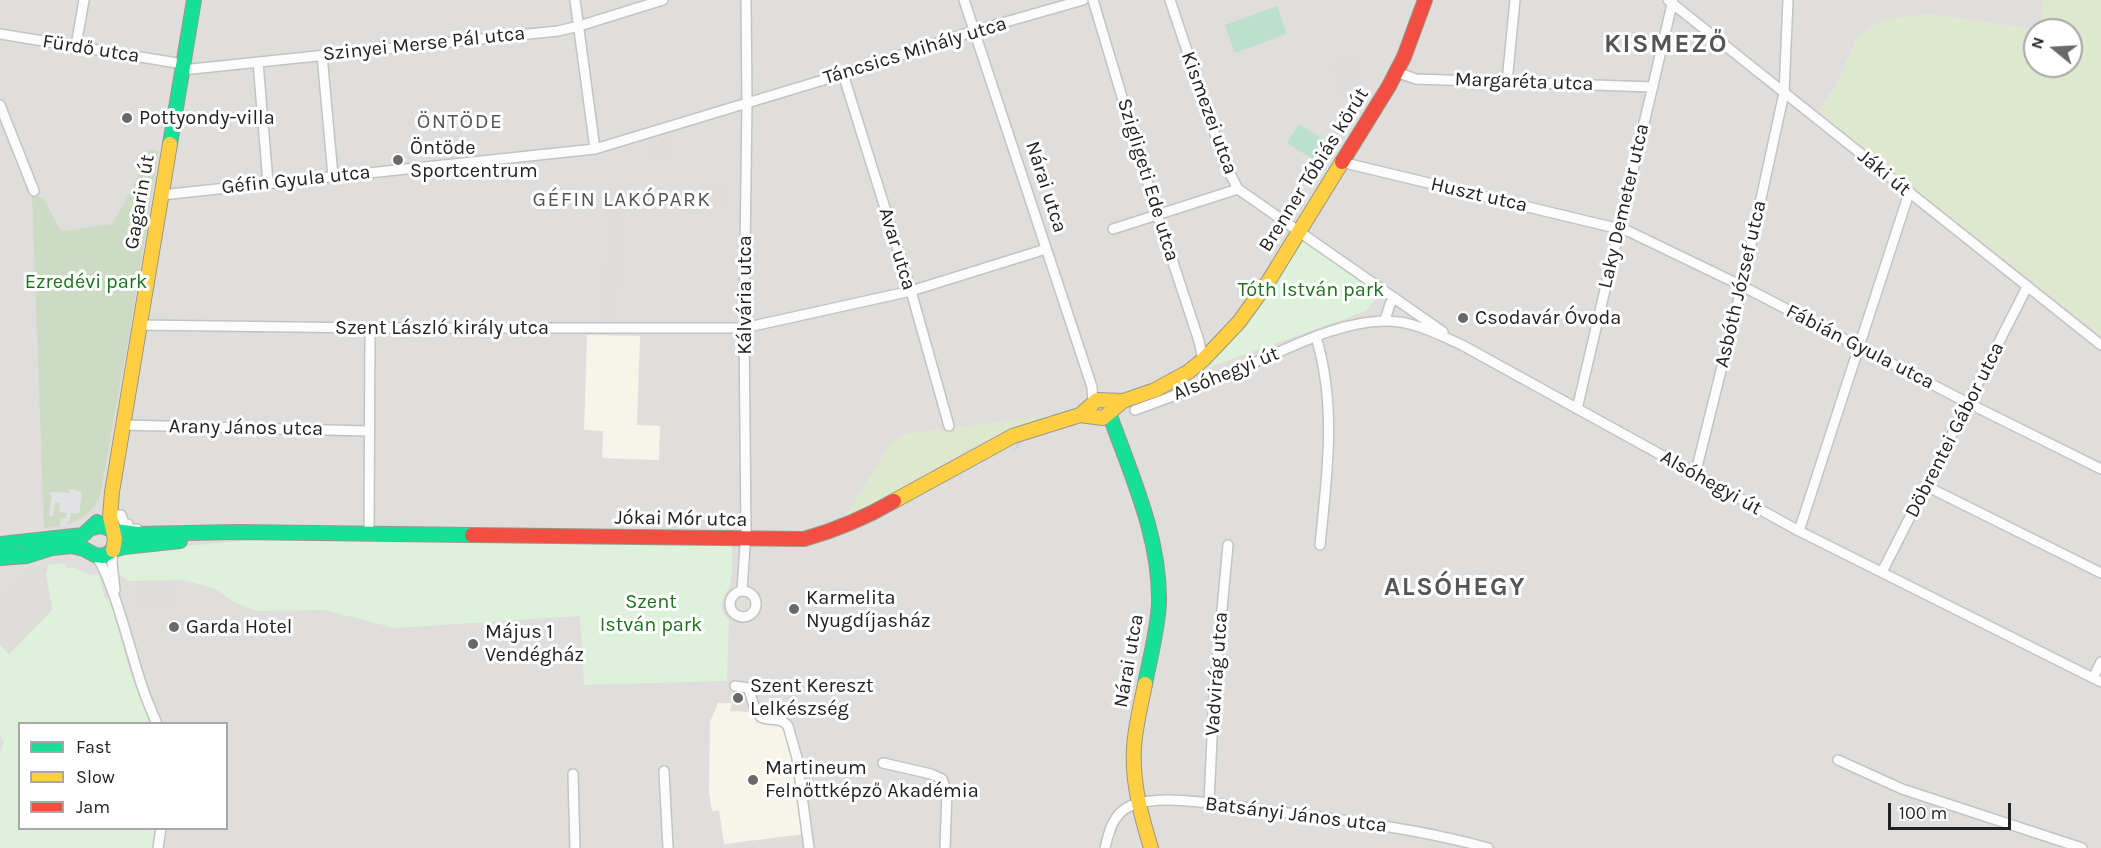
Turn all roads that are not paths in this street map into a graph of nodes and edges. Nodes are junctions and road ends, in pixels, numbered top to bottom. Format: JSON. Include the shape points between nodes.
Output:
{"nodes":[{"id":1,"x":84,"y":0,"type":"edge"},
{"id":2,"x":194,"y":0,"type":"edge"},
{"id":3,"x":574,"y":0,"type":"edge"},
{"id":4,"x":663,"y":0,"type":"edge"},
{"id":5,"x":746,"y":0,"type":"edge"},
{"id":6,"x":964,"y":0,"type":"edge"},
{"id":7,"x":1083,"y":0,"type":"edge"},
{"id":8,"x":1093,"y":0,"type":"edge"},
{"id":9,"x":1170,"y":0,"type":"edge"},
{"id":10,"x":1425,"y":0,"type":"edge"},
{"id":11,"x":1515,"y":0,"type":"edge"},
{"id":12,"x":1788,"y":0,"type":"edge"},
{"id":13,"x":1671,"y":1,"type":"edge"},
{"id":14,"x":579,"y":26,"type":"junction"},
{"id":15,"x":974,"y":31,"type":"junction"},
{"id":16,"x":0,"y":34,"type":"edge"},
{"id":17,"x":76,"y":46,"type":"junction"},
{"id":18,"x":322,"y":55,"type":"junction"},
{"id":19,"x":258,"y":62,"type":"junction"},
{"id":20,"x":182,"y":67,"type":"junction"},
{"id":21,"x":1396,"y":72,"type":"junction"},
{"id":22,"x":843,"y":74,"type":"junction"},
{"id":23,"x":1507,"y":82,"type":"junction"},
{"id":24,"x":1653,"y":87,"type":"junction"},
{"id":25,"x":1784,"y":93,"type":"junction"},
{"id":26,"x":747,"y":101,"type":"junction"},
{"id":27,"x":0,"y":105,"type":"edge"},
{"id":28,"x":595,"y":149,"type":"junction"},
{"id":29,"x":1341,"y":162,"type":"junction"},
{"id":30,"x":333,"y":176,"type":"junction"},
{"id":31,"x":268,"y":183,"type":"junction"},
{"id":32,"x":1238,"y":189,"type":"junction"},
{"id":33,"x":34,"y":191,"type":"dead end"},
{"id":34,"x":1909,"y":193,"type":"junction"},
{"id":35,"x":161,"y":195,"type":"junction"},
{"id":36,"x":1157,"y":214,"type":"junction"},
{"id":37,"x":1113,"y":228,"type":"dead end"},
{"id":38,"x":1618,"y":228,"type":"junction"},
{"id":39,"x":1298,"y":231,"type":"junction"},
{"id":40,"x":1046,"y":249,"type":"junction"},
{"id":41,"x":1742,"y":286,"type":"junction"},
{"id":42,"x":2027,"y":287,"type":"junction"},
{"id":43,"x":911,"y":291,"type":"junction"},
{"id":44,"x":1395,"y":298,"type":"junction"},
{"id":45,"x":1385,"y":320,"type":"junction"},
{"id":46,"x":139,"y":325,"type":"junction"},
{"id":47,"x":370,"y":328,"type":"junction"},
{"id":48,"x":744,"y":328,"type":"junction"},
{"id":49,"x":1316,"y":337,"type":"junction"},
{"id":50,"x":1462,"y":345,"type":"junction"},
{"id":51,"x":2101,"y":345,"type":"edge"},
{"id":52,"x":1860,"y":347,"type":"junction"},
{"id":53,"x":1203,"y":360,"type":"junction"},
{"id":54,"x":1968,"y":403,"type":"junction"},
{"id":55,"x":1101,"y":409,"type":"junction"},
{"id":56,"x":1577,"y":409,"type":"junction"},
{"id":57,"x":1135,"y":410,"type":"dead end"},
{"id":58,"x":122,"y":425,"type":"junction"},
{"id":59,"x":949,"y":426,"type":"dead end"},
{"id":60,"x":369,"y":431,"type":"junction"},
{"id":61,"x":2101,"y":469,"type":"edge"},
{"id":62,"x":1695,"y":475,"type":"junction"},
{"id":63,"x":113,"y":482,"type":"junction"},
{"id":64,"x":1926,"y":486,"type":"junction"},
{"id":65,"x":114,"y":515,"type":"dead end"},
{"id":66,"x":90,"y":530,"type":"junction"},
{"id":67,"x":111,"y":530,"type":"junction"},
{"id":68,"x":1799,"y":531,"type":"junction"},
{"id":69,"x":187,"y":533,"type":"junction"},
{"id":70,"x":254,"y":534,"type":"junction"},
{"id":71,"x":369,"y":534,"type":"junction"},
{"id":72,"x":745,"y":540,"type":"junction"},
{"id":73,"x":1228,"y":545,"type":"dead end"},
{"id":74,"x":1320,"y":545,"type":"dead end"},
{"id":75,"x":113,"y":550,"type":"junction"},
{"id":76,"x":92,"y":553,"type":"junction"},
{"id":77,"x":1,"y":555,"type":"edge"},
{"id":78,"x":1882,"y":572,"type":"junction"},
{"id":79,"x":2101,"y":573,"type":"edge"},
{"id":80,"x":742,"y":591,"type":"dead end"},
{"id":81,"x":117,"y":607,"type":"junction"},
{"id":82,"x":2101,"y":662,"type":"edge"},
{"id":83,"x":2097,"y":680,"type":"edge"},
{"id":84,"x":735,"y":686,"type":"dead end"},
{"id":85,"x":157,"y":722,"type":"edge"},
{"id":86,"x":1838,"y":760,"type":"dead end"},
{"id":87,"x":883,"y":763,"type":"dead end"},
{"id":88,"x":664,"y":771,"type":"dead end"},
{"id":89,"x":573,"y":774,"type":"dead end"},
{"id":90,"x":1138,"y":803,"type":"junction"},
{"id":91,"x":1209,"y":803,"type":"junction"},
{"id":92,"x":161,"y":830,"type":"edge"},
{"id":93,"x":158,"y":848,"type":"edge"},
{"id":94,"x":575,"y":848,"type":"edge"},
{"id":95,"x":668,"y":848,"type":"edge"},
{"id":96,"x":809,"y":848,"type":"edge"},
{"id":97,"x":945,"y":848,"type":"edge"},
{"id":98,"x":1105,"y":848,"type":"edge"},
{"id":99,"x":1151,"y":848,"type":"edge"},
{"id":100,"x":1488,"y":848,"type":"edge"},
{"id":101,"x":2082,"y":848,"type":"edge"}],
"edges":[{"from":1,"to":17,"type":"street"},
{"from":2,"to":20,"type":"street","name":"Gagarin út"},
{"from":3,"to":14,"type":"street"},
{"from":4,"to":14,"type":"street","name":"Szinyei Merse Pál utca"},
{"from":5,"to":26,"type":"street","name":"Kálvária utca"},
{"from":6,"to":15,"type":"street","name":"Nárai utca"},
{"from":7,"to":15,"type":"street","name":"Táncsics Mihály utca"},
{"from":8,"to":36,"type":"street","name":"Szigligeti Ede utca"},
{"from":9,"to":32,"type":"street","name":"Kismezei utca","via":[[1225,164]]},
{"from":10,"to":21,"type":"street","name":"Brenner Tóbiás körút"},
{"from":11,"to":23,"type":"street"},
{"from":12,"to":25,"type":"street","name":"Asbóth József utca"},
{"from":13,"to":24,"type":"street","name":"Laky Demeter utca"},
{"from":13,"to":25,"type":"street","name":"Jáki út"},
{"from":14,"to":18,"type":"street","name":"Szinyei Merse Pál utca"},
{"from":14,"to":28,"type":"street"},
{"from":15,"to":22,"type":"street","name":"Táncsics Mihály utca"},
{"from":15,"to":40,"type":"street","name":"Nárai utca"},
{"from":16,"to":17,"type":"street","name":"Fürdő utca"},
{"from":17,"to":20,"type":"street","name":"Fürdő utca"},
{"from":18,"to":19,"type":"street","name":"Szinyei Merse Pál utca"},
{"from":18,"to":30,"type":"street"},
{"from":19,"to":20,"type":"street","name":"Szinyei Merse Pál utca"},
{"from":19,"to":31,"type":"street"},
{"from":20,"to":35,"type":"street","name":"Gagarin út"},
{"from":21,"to":23,"type":"street","name":"Margaréta utca","via":[[1416,79]]},
{"from":21,"to":29,"type":"street","name":"Brenner Tóbiás körút"},
{"from":22,"to":26,"type":"street","name":"Táncsics Mihály utca"},
{"from":22,"to":43,"type":"street","name":"Avar utca"},
{"from":23,"to":24,"type":"street","name":"Margaréta utca"},
{"from":24,"to":38,"type":"street","name":"Laky Demeter utca"},
{"from":25,"to":34,"type":"street","name":"Jáki út"},
{"from":25,"to":41,"type":"street","name":"Asbóth József utca"},
{"from":26,"to":28,"type":"street","name":"Géfin Gyula utca"},
{"from":26,"to":48,"type":"street","name":"Kálvária utca"},
{"from":27,"to":33,"type":"street"},
{"from":28,"to":30,"type":"street","name":"Géfin Gyula utca"},
{"from":29,"to":38,"type":"street","name":"Huszt utca"},
{"from":29,"to":39,"type":"street","name":"Brenner Tóbiás körút"},
{"from":30,"to":31,"type":"street","name":"Géfin Gyula utca"},
{"from":31,"to":35,"type":"street","name":"Géfin Gyula utca"},
{"from":32,"to":36,"type":"street"},
{"from":32,"to":39,"type":"street","name":"Kismezei utca"},
{"from":34,"to":42,"type":"street","name":"Jáki út"},
{"from":34,"to":52,"type":"street"},
{"from":35,"to":46,"type":"street","name":"Gagarin út"},
{"from":36,"to":37,"type":"street"},
{"from":36,"to":53,"type":"street","name":"Szigligeti Ede utca"},
{"from":38,"to":41,"type":"street","name":"Fábián Gyula utca"},
{"from":38,"to":56,"type":"street","name":"Laky Demeter utca"},
{"from":39,"to":44,"type":"street","name":"Kismezei utca"},
{"from":39,"to":53,"type":"street","name":"Brenner Tóbiás körút","via":[[1254,303]]},
{"from":40,"to":43,"type":"street","name":"Szent László király utca"},
{"from":40,"to":55,"type":"street","name":"Nárai utca"},
{"from":41,"to":52,"type":"street","name":"Fábián Gyula utca"},
{"from":41,"to":62,"type":"street","name":"Asbóth József utca"},
{"from":42,"to":51,"type":"street","name":"Jáki út"},
{"from":42,"to":54,"type":"street","name":"Döbrentei Gábor utca"},
{"from":43,"to":48,"type":"street","name":"Szent László király utca"},
{"from":43,"to":59,"type":"street","name":"Avar utca"},
{"from":44,"to":45,"type":"street"},
{"from":44,"to":50,"type":"street","name":"Kismezei utca"},
{"from":45,"to":49,"type":"street","name":"Alsóhegyi út","via":[[1355,323]]},
{"from":45,"to":50,"type":"street","name":"Alsóhegyi út","via":[[1416,326]]},
{"from":46,"to":47,"type":"street","name":"Szent László király utca"},
{"from":46,"to":58,"type":"street","name":"Gagarin út"},
{"from":47,"to":48,"type":"street","name":"Szent László király utca"},
{"from":47,"to":60,"type":"street"},
{"from":48,"to":72,"type":"street","name":"Kálvária utca"},
{"from":49,"to":57,"type":"street","name":"Alsóhegyi út"},
{"from":49,"to":74,"type":"street","via":[[1328,388],[1330,443]]},
{"from":50,"to":56,"type":"street","name":"Alsóhegyi út"},
{"from":52,"to":54,"type":"street","name":"Fábián Gyula utca"},
{"from":52,"to":68,"type":"street"},
{"from":53,"to":55,"type":"street","name":"Brenner Tóbiás körút","via":[[1164,385]]},
{"from":54,"to":61,"type":"street","name":"Fábián Gyula utca"},
{"from":54,"to":64,"type":"street","name":"Döbrentei Gábor utca"},
{"from":55,"to":72,"type":"street","name":"Jókai Mór utca","via":[[1013,436],[876,512],[830,532],[804,538]]},
{"from":55,"to":90,"type":"street","name":"Nárai utca","via":[[1126,458],[1148,520],[1158,566],[1157,620],[1134,747]]},
{"from":56,"to":62,"type":"street","name":"Alsóhegyi út"},
{"from":58,"to":60,"type":"street","name":"Arany János utca"},
{"from":58,"to":63,"type":"street","name":"Gagarin út"},
{"from":60,"to":71,"type":"street"},
{"from":62,"to":68,"type":"street","name":"Alsóhegyi út"},
{"from":63,"to":66,"type":"street","name":"Gagarin út"},
{"from":63,"to":67,"type":"street","name":"Gagarin út"},
{"from":64,"to":78,"type":"street","name":"Döbrentei Gábor utca"},
{"from":64,"to":79,"type":"street"},
{"from":65,"to":69,"type":"street","via":[[121,515],[128,529]]},
{"from":66,"to":67,"type":"street","via":[[102,526]]},
{"from":66,"to":76,"type":"street","via":[[85,542]]},
{"from":66,"to":77,"type":"street"},
{"from":67,"to":69,"type":"street","name":"Jókai Mór utca"},
{"from":67,"to":75,"type":"street","name":"Gagarin út","via":[[116,540]]},
{"from":68,"to":78,"type":"street","name":"Alsóhegyi út"},
{"from":69,"to":70,"type":"street","name":"Jókai Mór utca"},
{"from":70,"to":71,"type":"street","name":"Jókai Mór utca"},
{"from":70,"to":75,"type":"street","name":"Jókai Mór utca"},
{"from":71,"to":72,"type":"street","name":"Jókai Mór utca"},
{"from":72,"to":80,"type":"street","name":"Kálvária utca"},
{"from":73,"to":91,"type":"street","name":"Vadvirág utca"},
{"from":75,"to":76,"type":"street","via":[[105,556]]},
{"from":75,"to":81,"type":"street"},
{"from":76,"to":77,"type":"street","via":[[72,546],[27,556]]},
{"from":76,"to":81,"type":"street","via":[[101,561]]},
{"from":78,"to":83,"type":"street","name":"Alsóhegyi út"},
{"from":81,"to":85,"type":"street"},
{"from":82,"to":83,"type":"street"},
{"from":84,"to":96,"type":"street","via":[[748,688],[759,716],[778,719],[788,726],[797,758]]},
{"from":86,"to":101,"type":"street","via":[[1902,789]]},
{"from":87,"to":97,"type":"street","via":[[942,779],[947,792]]},
{"from":88,"to":95,"type":"street"},
{"from":89,"to":94,"type":"street"},
{"from":90,"to":91,"type":"street","name":"Batsányi János utca"},
{"from":90,"to":98,"type":"street","via":[[1124,809],[1113,822]]},
{"from":90,"to":99,"type":"street","name":"Nárai utca"},
{"from":91,"to":100,"type":"street","name":"Batsányi János utca","via":[[1350,820]]},
{"from":92,"to":93,"type":"street"}]}
